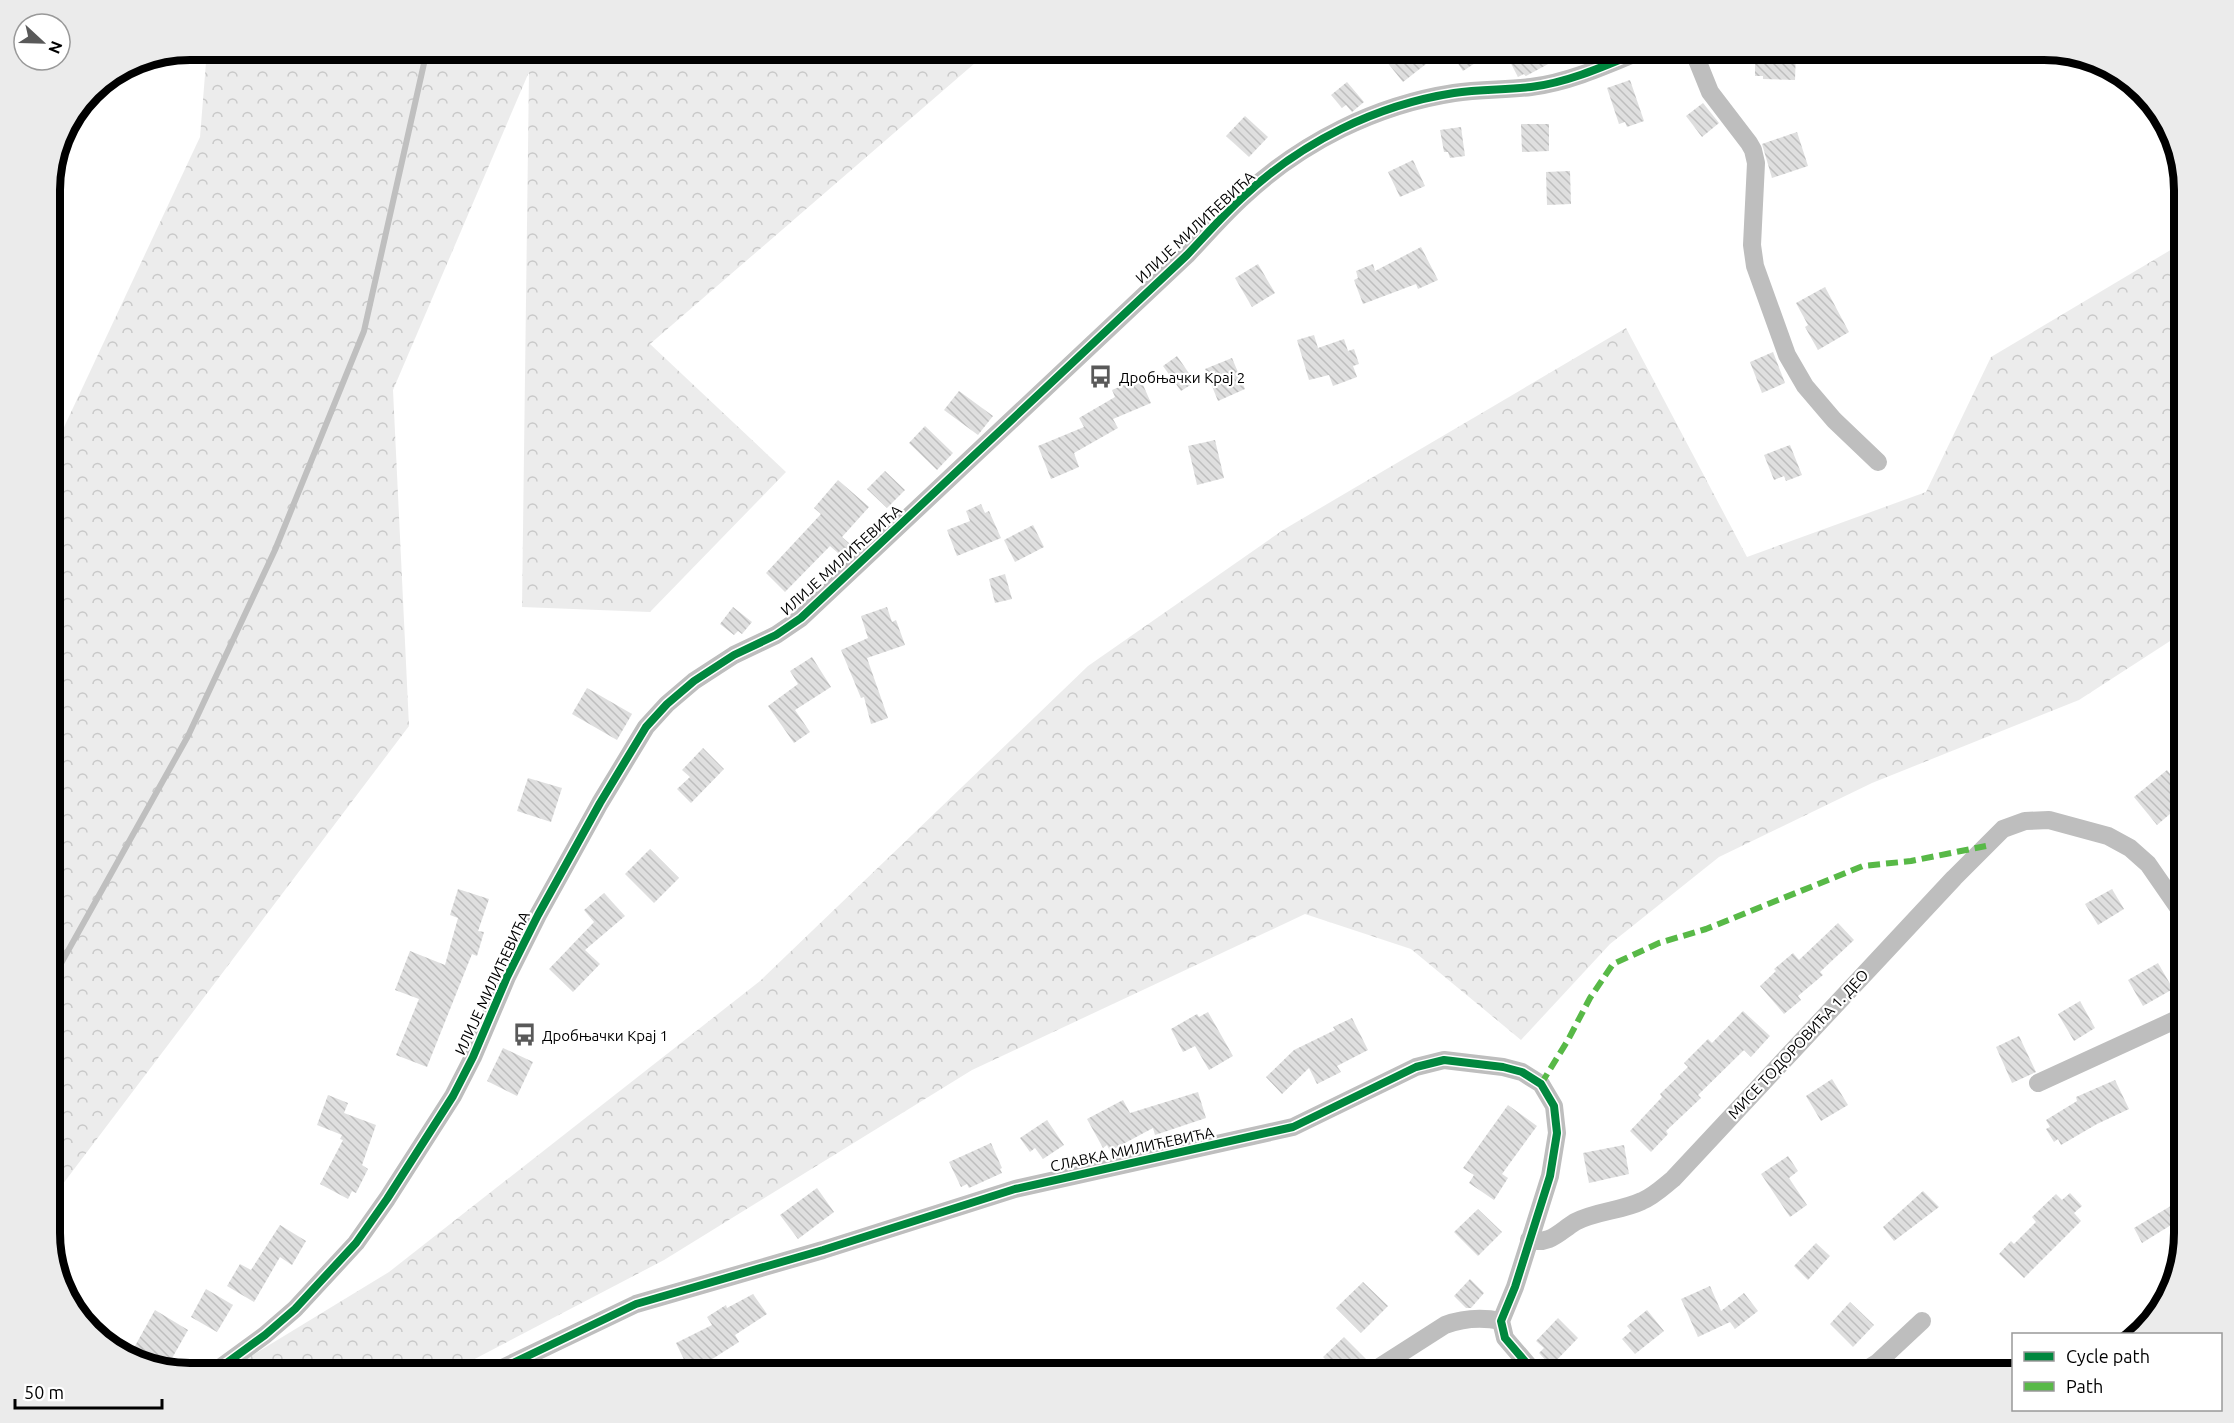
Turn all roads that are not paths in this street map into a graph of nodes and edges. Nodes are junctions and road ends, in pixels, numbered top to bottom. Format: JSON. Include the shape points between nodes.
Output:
{"nodes":[{"id":1,"x":1618,"y":60,"type":"edge"},
{"id":2,"x":1697,"y":60,"type":"edge"},
{"id":3,"x":1878,"y":462,"type":"dead end"},
{"id":4,"x":2174,"y":902,"type":"edge"},
{"id":5,"x":2174,"y":1021,"type":"edge"},
{"id":6,"x":2038,"y":1083,"type":"dead end"},
{"id":7,"x":1529,"y":1240,"type":"junction"},
{"id":8,"x":1501,"y":1321,"type":"junction"},
{"id":9,"x":1922,"y":1321,"type":"dead end"},
{"id":10,"x":228,"y":1363,"type":"edge"},
{"id":11,"x":515,"y":1363,"type":"edge"},
{"id":12,"x":1387,"y":1363,"type":"edge"},
{"id":13,"x":1527,"y":1363,"type":"edge"},
{"id":14,"x":1877,"y":1363,"type":"edge"}],
"edges":[{"from":1,"to":10,"type":"street","name":"ИЛИЈЕ МИЛИЋЕВИЋА","via":[[1576,77],[1532,87],[1455,93],[1376,113],[1291,158],[1245,195],[1187,255],[801,618],[734,655],[667,704],[646,727],[600,803],[507,977],[474,1057],[387,1199],[356,1243],[295,1309]]},
{"from":2,"to":3,"type":"street","via":[[1710,92],[1753,150],[1755,266],[1787,355],[1805,386]]},
{"from":4,"to":7,"type":"street","name":"МИСЕ ТОДОРОВИЋА 1. ДЕО","via":[[2148,864],[2108,836],[2049,820],[2025,821],[2003,830],[1673,1179],[1641,1202],[1576,1222],[1550,1240]]},
{"from":5,"to":6,"type":"street"},
{"from":7,"to":8,"type":"street","name":"СЛАВКА МИЛИЋЕВИЋА"},
{"from":7,"to":11,"type":"street","name":"СЛАВКА МИЛИЋЕВИЋА","via":[[1550,1176],[1557,1133],[1554,1106],[1541,1084],[1522,1072],[1444,1060],[1416,1067],[1293,1127],[1015,1189],[636,1304]]},
{"from":8,"to":12,"type":"street","via":[[1458,1320]]},
{"from":8,"to":13,"type":"street","via":[[1505,1338]]},
{"from":9,"to":14,"type":"street"}]}
